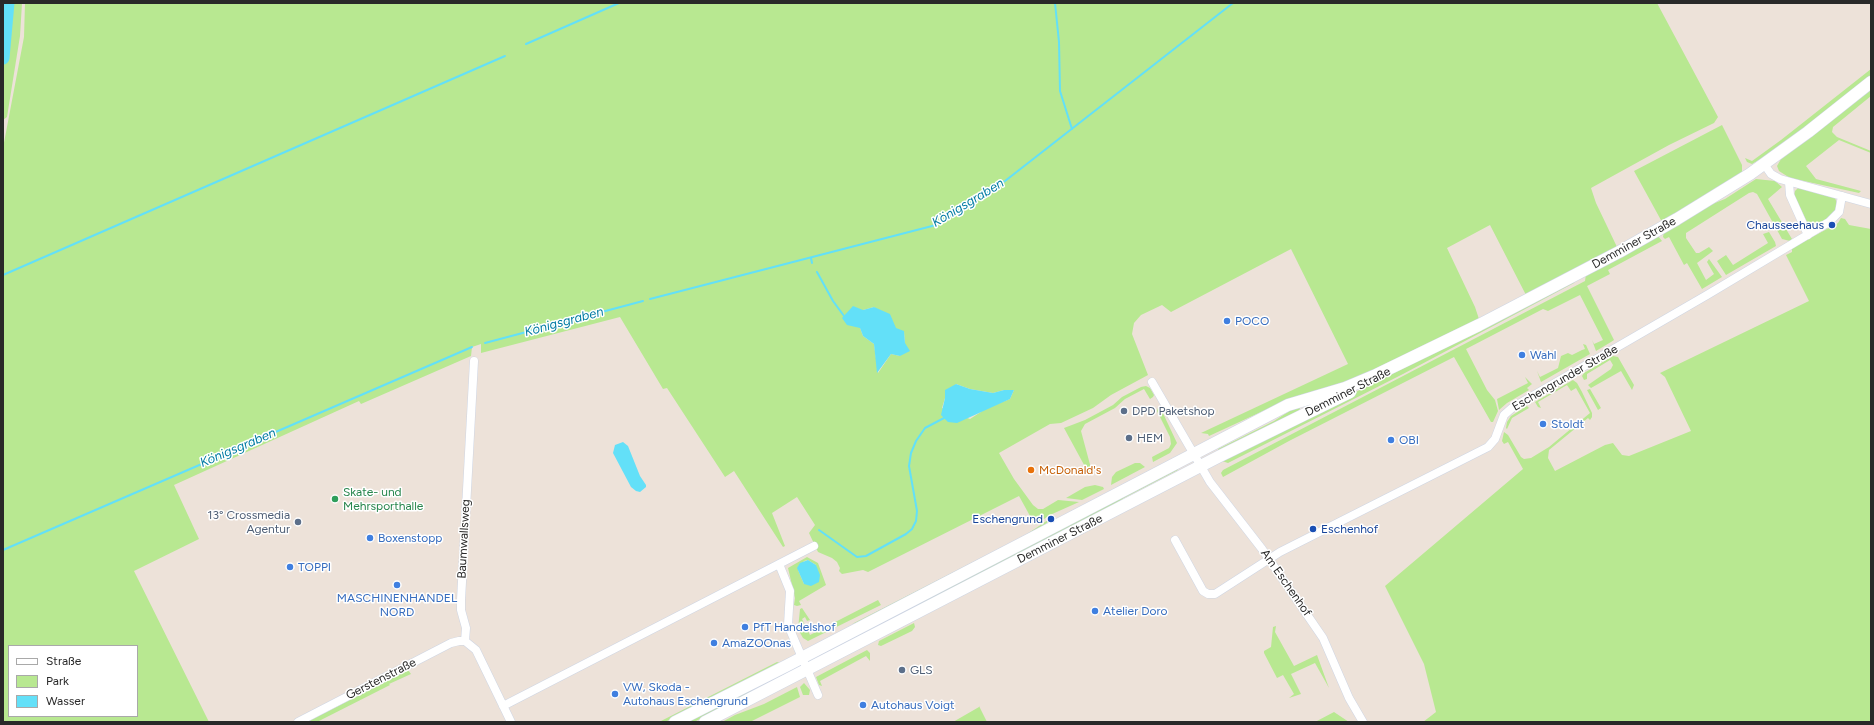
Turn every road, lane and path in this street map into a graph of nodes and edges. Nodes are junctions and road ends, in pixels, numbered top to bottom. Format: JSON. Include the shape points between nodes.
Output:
{"nodes":[{"id":1,"x":1871,"y":82,"type":"edge"},
{"id":2,"x":1764,"y":164,"type":"junction"},
{"id":3,"x":1789,"y":182,"type":"junction"},
{"id":4,"x":1842,"y":196,"type":"junction"},
{"id":5,"x":1871,"y":204,"type":"edge"},
{"id":6,"x":1808,"y":235,"type":"junction"},
{"id":7,"x":1414,"y":357,"type":"junction"},
{"id":8,"x":474,"y":361,"type":"dead end"},
{"id":9,"x":1152,"y":382,"type":"dead end"},
{"id":10,"x":1194,"y":453,"type":"junction"},
{"id":11,"x":1201,"y":466,"type":"junction"},
{"id":12,"x":1175,"y":540,"type":"dead end"},
{"id":13,"x":814,"y":546,"type":"dead end"},
{"id":14,"x":1269,"y":559,"type":"junction"},
{"id":15,"x":779,"y":564,"type":"junction"},
{"id":16,"x":465,"y":641,"type":"junction"},
{"id":17,"x":802,"y":658,"type":"junction"},
{"id":18,"x":806,"y":670,"type":"junction"},
{"id":19,"x":818,"y":695,"type":"dead end"},
{"id":20,"x":503,"y":706,"type":"junction"},
{"id":21,"x":298,"y":722,"type":"edge"},
{"id":22,"x":511,"y":722,"type":"edge"},
{"id":23,"x":675,"y":722,"type":"edge"},
{"id":24,"x":705,"y":722,"type":"edge"},
{"id":25,"x":1363,"y":722,"type":"edge"}],
"edges":[{"from":1,"to":2,"type":"main road","name":"Demminer Straße"},
{"from":2,"to":3,"type":"street","via":[[1774,176]]},
{"from":2,"to":7,"type":"main road","name":"Demminer Straße","via":[[1620,252]]},
{"from":3,"to":4,"type":"street"},
{"from":3,"to":6,"type":"street","via":[[1790,195]]},
{"from":4,"to":5,"type":"street"},
{"from":4,"to":6,"type":"street","name":"Eschengrunder Straße","via":[[1839,212],[1829,222]]},
{"from":6,"to":14,"type":"street","name":"Eschengrunder Straße","via":[[1512,408],[1504,415],[1495,440],[1488,447]]},
{"from":7,"to":10,"type":"main road","name":"Demminer Straße","via":[[1345,388],[1288,405]]},
{"from":7,"to":11,"type":"main road","name":"Demminer Straße","via":[[1368,383]]},
{"from":8,"to":16,"type":"street","name":"Baumwallsweg","via":[[461,605],[466,628]]},
{"from":9,"to":10,"type":"street"},
{"from":10,"to":11,"type":"street","name":"Am Eschenhof"},
{"from":10,"to":17,"type":"main road","name":"Demminer Straße"},
{"from":11,"to":14,"type":"street","name":"Am Eschenhof"},
{"from":11,"to":18,"type":"main road","name":"Demminer Straße"},
{"from":12,"to":14,"type":"street","via":[[1202,589],[1208,594],[1215,594]]},
{"from":13,"to":15,"type":"street"},
{"from":14,"to":25,"type":"street","name":"Am Eschenhof","via":[[1323,638]]},
{"from":15,"to":17,"type":"street","via":[[790,591],[788,625]]},
{"from":15,"to":20,"type":"street"},
{"from":16,"to":20,"type":"street","via":[[476,650]]},
{"from":16,"to":21,"type":"street","name":"Gerstenstraße","via":[[451,643]]},
{"from":17,"to":18,"type":"street"},
{"from":17,"to":23,"type":"main road","name":"Demminer Straße"},
{"from":18,"to":19,"type":"street"},
{"from":18,"to":24,"type":"main road","name":"Demminer Straße"},
{"from":20,"to":22,"type":"street"}]}
